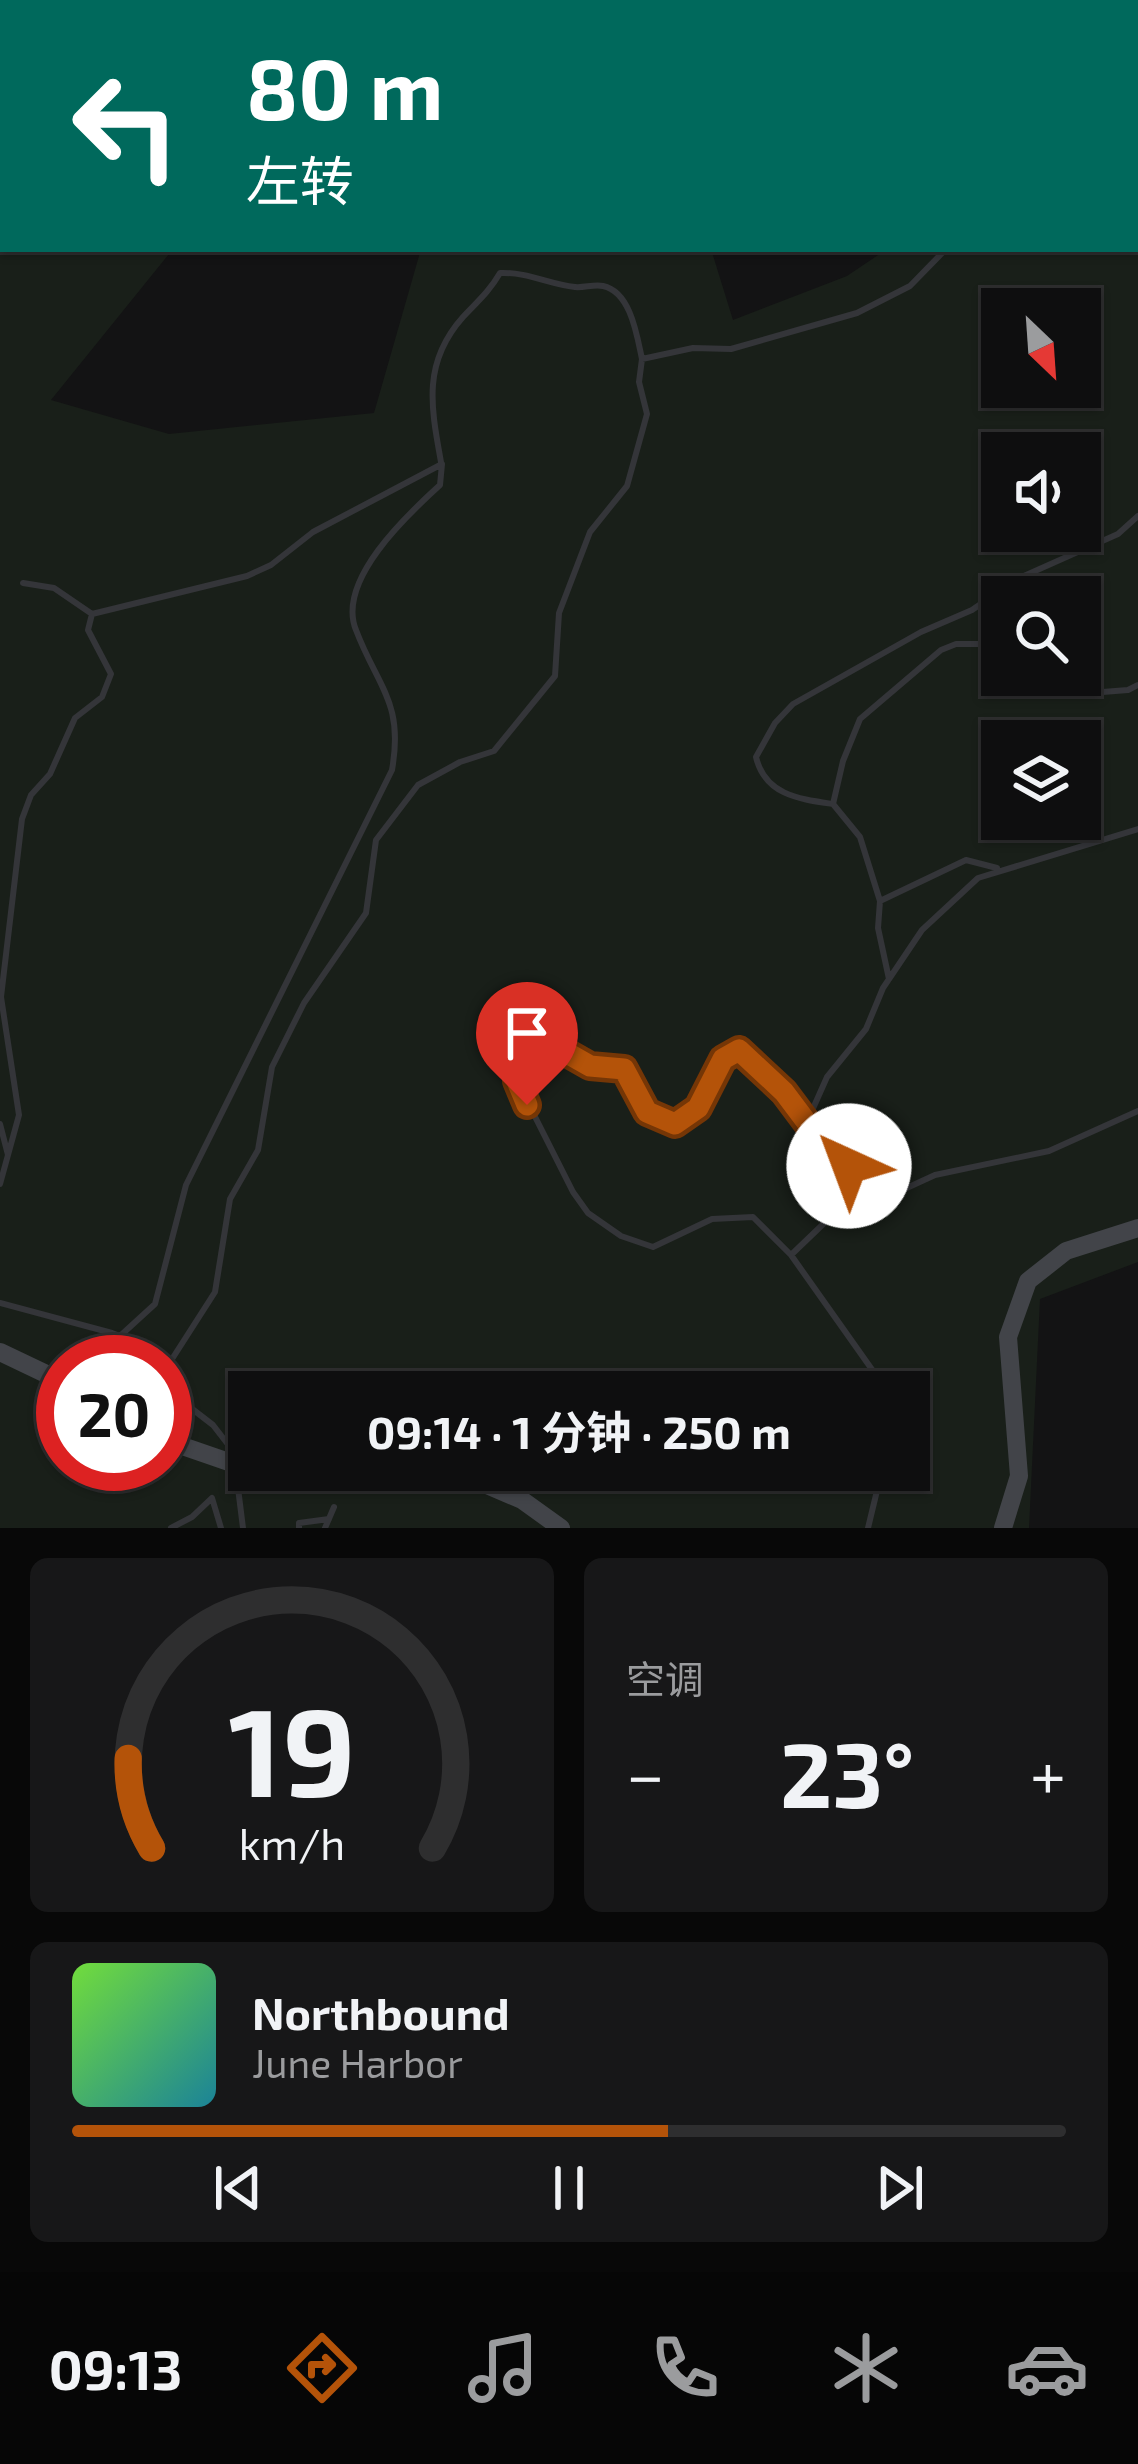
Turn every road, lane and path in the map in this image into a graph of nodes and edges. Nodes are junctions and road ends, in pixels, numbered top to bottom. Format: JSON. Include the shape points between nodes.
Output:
{"nodes":[{"id":1,"x":943,"y":252,"type":"edge"},
{"id":2,"x":642,"y":358,"type":"junction"},
{"id":3,"x":442,"y":464,"type":"junction"},
{"id":4,"x":1138,"y":516,"type":"edge"},
{"id":5,"x":23,"y":583,"type":"dead end"},
{"id":6,"x":92,"y":614,"type":"junction"},
{"id":7,"x":981,"y":644,"type":"edge"},
{"id":8,"x":1138,"y":685,"type":"edge"},
{"id":9,"x":1101,"y":693,"type":"edge"},
{"id":10,"x":833,"y":804,"type":"junction"},
{"id":11,"x":1138,"y":829,"type":"edge"},
{"id":12,"x":1000,"y":869,"type":"junction"},
{"id":13,"x":880,"y":901,"type":"junction"},
{"id":14,"x":889,"y":979,"type":"junction"},
{"id":15,"x":1138,"y":1111,"type":"edge"},
{"id":16,"x":807,"y":1122,"type":"junction"},
{"id":17,"x":0,"y":1124,"type":"edge"},
{"id":18,"x":9,"y":1158,"type":"junction"},
{"id":19,"x":868,"y":1181,"type":"junction"},
{"id":20,"x":0,"y":1184,"type":"edge"},
{"id":21,"x":1138,"y":1228,"type":"edge"},
{"id":22,"x":791,"y":1255,"type":"junction"},
{"id":23,"x":0,"y":1303,"type":"edge"},
{"id":24,"x":116,"y":1335,"type":"edge"},
{"id":25,"x":121,"y":1335,"type":"edge"},
{"id":26,"x":187,"y":1335,"type":"edge"},
{"id":27,"x":0,"y":1352,"type":"edge"},
{"id":28,"x":36,"y":1369,"type":"edge"},
{"id":29,"x":873,"y":1371,"type":"edge"},
{"id":30,"x":192,"y":1409,"type":"edge"},
{"id":31,"x":228,"y":1444,"type":"edge"},
{"id":32,"x":192,"y":1449,"type":"edge"},
{"id":33,"x":228,"y":1461,"type":"edge"},
{"id":34,"x":238,"y":1491,"type":"edge"},
{"id":35,"x":501,"y":1491,"type":"edge"},
{"id":36,"x":876,"y":1491,"type":"edge"},
{"id":37,"x":334,"y":1507,"type":"dead end"},
{"id":38,"x":327,"y":1524,"type":"edge"},
{"id":39,"x":171,"y":1528,"type":"edge"},
{"id":40,"x":221,"y":1528,"type":"edge"},
{"id":41,"x":243,"y":1528,"type":"edge"},
{"id":42,"x":299,"y":1528,"type":"edge"},
{"id":43,"x":561,"y":1528,"type":"edge"},
{"id":44,"x":868,"y":1528,"type":"edge"},
{"id":45,"x":1003,"y":1528,"type":"edge"}],
"edges":[{"from":1,"to":2,"type":"lane","via":[[910,286],[857,313],[730,349]]},
{"from":2,"to":3,"type":"lane","via":[[614,292],[500,274],[461,319],[430,376]]},
{"from":2,"to":26,"type":"lane","via":[[647,414],[627,486],[590,532],[559,613],[555,676],[494,751],[418,785],[376,840],[367,913],[272,1067],[258,1150],[230,1199],[215,1292]]},
{"from":3,"to":6,"type":"lane","via":[[247,576]]},
{"from":3,"to":25,"type":"lane","via":[[440,485],[402,519],[354,591],[353,626],[399,734],[392,770],[186,1185],[155,1304]]},
{"from":4,"to":10,"type":"lane","via":[[1118,534],[1017,579],[793,704],[756,757],[760,775],[796,799]]},
{"from":5,"to":6,"type":"lane","via":[[54,588]]},
{"from":6,"to":18,"type":"lane","via":[[88,630],[111,674],[31,795],[14,861],[1,997],[19,1115]]},
{"from":7,"to":10,"type":"lane","via":[[941,650],[860,719]]},
{"from":8,"to":9,"type":"lane"},
{"from":10,"to":13,"type":"lane","via":[[860,837]]},
{"from":11,"to":12,"type":"lane"},
{"from":12,"to":13,"type":"lane","via":[[966,860]]},
{"from":12,"to":14,"type":"lane","via":[[978,878],[922,929]]},
{"from":13,"to":14,"type":"lane"},
{"from":14,"to":16,"type":"lane"},
{"from":15,"to":19,"type":"lane","via":[[1049,1151],[935,1174],[898,1192]]},
{"from":16,"to":19,"type":"lane","via":[[829,1152]]},
{"from":16,"to":22,"type":"lane","via":[[739,1050],[723,1059],[698,1108],[675,1124],[647,1112],[624,1069],[590,1066],[553,1045],[523,1055],[517,1081],[588,1213],[621,1236],[653,1247],[712,1220],[753,1217]]},
{"from":17,"to":18,"type":"lane"},
{"from":18,"to":20,"type":"lane"},
{"from":19,"to":22,"type":"lane"},
{"from":21,"to":45,"type":"street","via":[[1066,1251],[1028,1280],[1008,1336],[1019,1477]]},
{"from":22,"to":29,"type":"lane"},
{"from":23,"to":24,"type":"lane"},
{"from":27,"to":28,"type":"street"},
{"from":30,"to":31,"type":"lane"},
{"from":32,"to":33,"type":"street"},
{"from":34,"to":41,"type":"lane"},
{"from":35,"to":43,"type":"street"},
{"from":36,"to":44,"type":"lane"},
{"from":37,"to":38,"type":"lane"},
{"from":38,"to":42,"type":"lane"},
{"from":39,"to":40,"type":"lane","via":[[212,1498]]}]}
